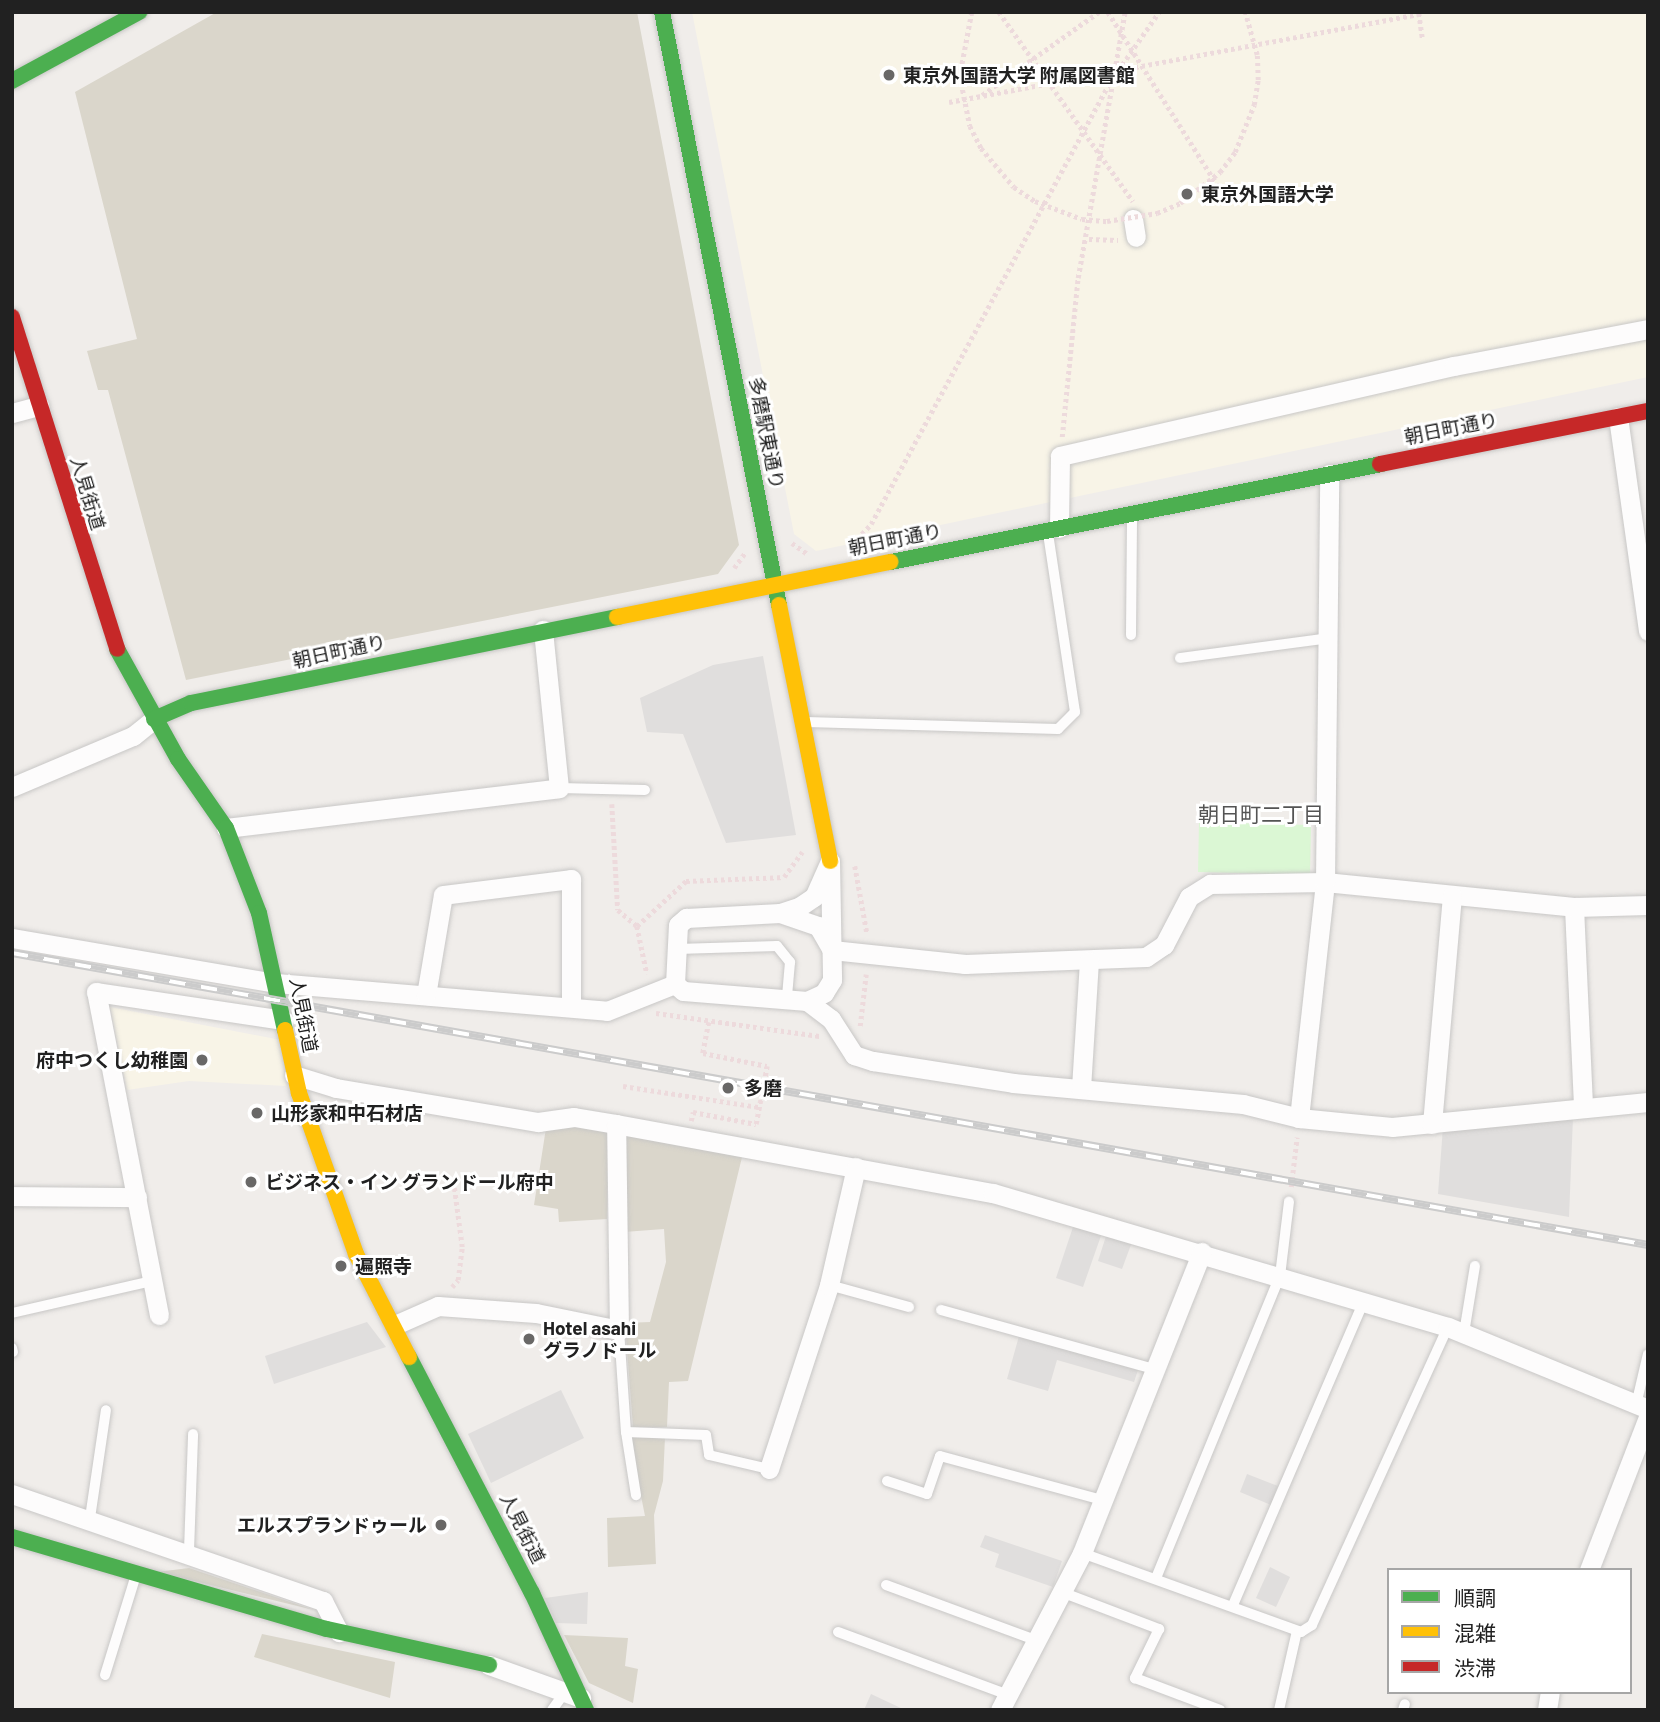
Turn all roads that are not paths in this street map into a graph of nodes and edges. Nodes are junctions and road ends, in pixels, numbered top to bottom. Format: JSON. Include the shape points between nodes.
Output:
{"nodes":[{"id":1,"x":139,"y":12,"type":"edge"},
{"id":2,"x":662,"y":12,"type":"edge"},
{"id":3,"x":12,"y":81,"type":"edge"},
{"id":4,"x":12,"y":317,"type":"edge"},
{"id":5,"x":1648,"y":329,"type":"edge"},
{"id":6,"x":39,"y":406,"type":"junction"},
{"id":7,"x":1648,"y":411,"type":"edge"},
{"id":8,"x":12,"y":413,"type":"edge"},
{"id":9,"x":1618,"y":417,"type":"junction"},
{"id":10,"x":1329,"y":474,"type":"junction"},
{"id":11,"x":1132,"y":514,"type":"junction"},
{"id":12,"x":1053,"y":528,"type":"junction"},
{"id":13,"x":776,"y":584,"type":"junction"},
{"id":14,"x":543,"y":630,"type":"junction"},
{"id":15,"x":1648,"y":631,"type":"edge"},
{"id":16,"x":1131,"y":635,"type":"dead end"},
{"id":17,"x":1331,"y":637,"type":"junction"},
{"id":18,"x":1180,"y":658,"type":"dead end"},
{"id":19,"x":154,"y":719,"type":"junction"},
{"id":20,"x":803,"y":722,"type":"junction"},
{"id":21,"x":12,"y":787,"type":"edge"},
{"id":22,"x":559,"y":788,"type":"junction"},
{"id":23,"x":645,"y":790,"type":"dead end"},
{"id":24,"x":226,"y":828,"type":"junction"},
{"id":25,"x":830,"y":861,"type":"junction"},
{"id":26,"x":1325,"y":883,"type":"junction"},
{"id":27,"x":1452,"y":896,"type":"junction"},
{"id":28,"x":1648,"y":905,"type":"edge"},
{"id":29,"x":1574,"y":907,"type":"junction"},
{"id":30,"x":780,"y":913,"type":"junction"},
{"id":31,"x":12,"y":938,"type":"edge"},
{"id":32,"x":677,"y":949,"type":"junction"},
{"id":33,"x":832,"y":950,"type":"junction"},
{"id":34,"x":1089,"y":961,"type":"junction"},
{"id":35,"x":832,"y":980,"type":"junction"},
{"id":36,"x":276,"y":983,"type":"junction"},
{"id":37,"x":675,"y":984,"type":"junction"},
{"id":38,"x":426,"y":995,"type":"junction"},
{"id":39,"x":787,"y":999,"type":"junction"},
{"id":40,"x":807,"y":1001,"type":"junction"},
{"id":41,"x":570,"y":1005,"type":"junction"},
{"id":42,"x":284,"y":1020,"type":"junction"},
{"id":43,"x":846,"y":1032,"type":"junction"},
{"id":44,"x":294,"y":1075,"type":"junction"},
{"id":45,"x":1081,"y":1088,"type":"junction"},
{"id":46,"x":1648,"y":1102,"type":"edge"},
{"id":47,"x":1583,"y":1108,"type":"junction"},
{"id":48,"x":1299,"y":1118,"type":"junction"},
{"id":49,"x":616,"y":1124,"type":"junction"},
{"id":50,"x":1432,"y":1124,"type":"junction"},
{"id":51,"x":856,"y":1167,"type":"junction"},
{"id":52,"x":12,"y":1196,"type":"edge"},
{"id":53,"x":137,"y":1197,"type":"junction"},
{"id":54,"x":1289,"y":1202,"type":"road end"},
{"id":55,"x":1202,"y":1252,"type":"junction"},
{"id":56,"x":1475,"y":1266,"type":"dead end"},
{"id":57,"x":1280,"y":1276,"type":"junction"},
{"id":58,"x":152,"y":1281,"type":"junction"},
{"id":59,"x":829,"y":1286,"type":"junction"},
{"id":60,"x":1364,"y":1301,"type":"junction"},
{"id":61,"x":909,"y":1307,"type":"dead end"},
{"id":62,"x":940,"y":1310,"type":"dead end"},
{"id":63,"x":12,"y":1313,"type":"edge"},
{"id":64,"x":159,"y":1315,"type":"dead end"},
{"id":65,"x":395,"y":1325,"type":"junction"},
{"id":66,"x":619,"y":1330,"type":"junction"},
{"id":67,"x":1456,"y":1330,"type":"junction"},
{"id":68,"x":1648,"y":1354,"type":"edge"},
{"id":69,"x":1154,"y":1369,"type":"junction"},
{"id":70,"x":106,"y":1410,"type":"dead end"},
{"id":71,"x":1644,"y":1410,"type":"edge"},
{"id":72,"x":626,"y":1432,"type":"junction"},
{"id":73,"x":192,"y":1434,"type":"dead end"},
{"id":74,"x":769,"y":1469,"type":"joint"},
{"id":75,"x":887,"y":1480,"type":"dead end"},
{"id":76,"x":12,"y":1494,"type":"edge"},
{"id":77,"x":636,"y":1495,"type":"dead end"},
{"id":78,"x":1102,"y":1500,"type":"junction"},
{"id":79,"x":90,"y":1518,"type":"junction"},
{"id":80,"x":12,"y":1537,"type":"edge"},
{"id":81,"x":189,"y":1551,"type":"junction"},
{"id":82,"x":1082,"y":1553,"type":"junction"},
{"id":83,"x":1591,"y":1568,"type":"edge"},
{"id":84,"x":136,"y":1574,"type":"junction"},
{"id":85,"x":1156,"y":1578,"type":"junction"},
{"id":86,"x":886,"y":1585,"type":"dead end"},
{"id":87,"x":1064,"y":1593,"type":"junction"},
{"id":88,"x":1233,"y":1605,"type":"junction"},
{"id":89,"x":1297,"y":1631,"type":"junction"},
{"id":90,"x":339,"y":1632,"type":"junction"},
{"id":91,"x":838,"y":1632,"type":"dead end"},
{"id":92,"x":1038,"y":1641,"type":"junction"},
{"id":93,"x":489,"y":1665,"type":"joint"},
{"id":94,"x":105,"y":1675,"type":"dead end"},
{"id":95,"x":578,"y":1700,"type":"edge"},
{"id":96,"x":1004,"y":1702,"type":"edge"},
{"id":97,"x":606,"y":1709,"type":"edge"},
{"id":98,"x":552,"y":1710,"type":"edge"},
{"id":99,"x":1220,"y":1710,"type":"edge"},
{"id":100,"x":1279,"y":1710,"type":"edge"}],
"edges":[{"from":1,"to":3,"type":"street"},
{"from":2,"to":13,"type":"street","name":"多磨駅東通り"},
{"from":4,"to":6,"type":"street","name":"人見街道"},
{"from":5,"to":12,"type":"street","via":[[1454,366],[1060,456]]},
{"from":6,"to":8,"type":"street"},
{"from":6,"to":19,"type":"street","name":"人見街道","via":[[111,636]]},
{"from":7,"to":9,"type":"street","name":"朝日町通り"},
{"from":9,"to":10,"type":"street","name":"朝日町通り"},
{"from":9,"to":15,"type":"street"},
{"from":10,"to":11,"type":"street","name":"朝日町通り"},
{"from":10,"to":17,"type":"street"},
{"from":11,"to":12,"type":"street","name":"朝日町通り"},
{"from":11,"to":16,"type":"lane"},
{"from":12,"to":13,"type":"street","name":"朝日町通り"},
{"from":12,"to":20,"type":"lane","via":[[1075,712],[1058,729]]},
{"from":13,"to":14,"type":"street","name":"朝日町通り"},
{"from":13,"to":20,"type":"street","name":"多磨駅東通り"},
{"from":14,"to":19,"type":"street","name":"朝日町通り","via":[[191,703]]},
{"from":14,"to":22,"type":"street"},
{"from":17,"to":18,"type":"lane"},
{"from":17,"to":26,"type":"street"},
{"from":19,"to":21,"type":"street","via":[[133,736]]},
{"from":19,"to":24,"type":"street","name":"人見街道"},
{"from":20,"to":25,"type":"street","name":"多磨駅東通り"},
{"from":22,"to":23,"type":"lane"},
{"from":22,"to":24,"type":"street"},
{"from":24,"to":36,"type":"street","name":"人見街道","via":[[259,913]]},
{"from":25,"to":30,"type":"street","via":[[814,897]]},
{"from":25,"to":33,"type":"street"},
{"from":26,"to":27,"type":"street"},
{"from":26,"to":34,"type":"street","via":[[1227,883],[1196,889],[1156,952],[1123,960]]},
{"from":26,"to":48,"type":"street"},
{"from":27,"to":29,"type":"street"},
{"from":27,"to":50,"type":"street"},
{"from":28,"to":29,"type":"street"},
{"from":29,"to":47,"type":"street"},
{"from":30,"to":32,"type":"street","via":[[686,918],[678,925]]},
{"from":30,"to":33,"type":"street","via":[[818,926]]},
{"from":31,"to":36,"type":"street"},
{"from":32,"to":37,"type":"street"},
{"from":32,"to":39,"type":"lane","via":[[777,946],[790,962]]},
{"from":33,"to":34,"type":"street","via":[[965,964]]},
{"from":33,"to":35,"type":"street"},
{"from":34,"to":45,"type":"street"},
{"from":35,"to":40,"type":"street","via":[[824,993]]},
{"from":35,"to":43,"type":"street"},
{"from":36,"to":38,"type":"street"},
{"from":36,"to":42,"type":"street","name":"人見街道"},
{"from":37,"to":39,"type":"street","via":[[683,991]]},
{"from":37,"to":41,"type":"street","via":[[607,1011]]},
{"from":38,"to":41,"type":"street"},
{"from":38,"to":41,"type":"street","via":[[443,895],[571,879]]},
{"from":39,"to":40,"type":"street"},
{"from":40,"to":43,"type":"street"},
{"from":42,"to":44,"type":"street","name":"人見街道"},
{"from":42,"to":53,"type":"street","via":[[96,992]]},
{"from":43,"to":45,"type":"street","via":[[854,1055],[873,1061]]},
{"from":44,"to":49,"type":"street","via":[[336,1088],[538,1122],[573,1117]]},
{"from":44,"to":65,"type":"street","name":"人見街道","via":[[356,1254]]},
{"from":45,"to":48,"type":"street","via":[[1243,1104]]},
{"from":46,"to":47,"type":"street"},
{"from":47,"to":50,"type":"street"},
{"from":48,"to":50,"type":"street","via":[[1392,1127]]},
{"from":49,"to":51,"type":"street"},
{"from":49,"to":66,"type":"street"},
{"from":51,"to":55,"type":"street","via":[[993,1193]]},
{"from":51,"to":59,"type":"street"},
{"from":52,"to":53,"type":"street"},
{"from":53,"to":58,"type":"street"},
{"from":54,"to":57,"type":"lane"},
{"from":55,"to":57,"type":"street"},
{"from":55,"to":69,"type":"street"},
{"from":56,"to":67,"type":"lane"},
{"from":57,"to":60,"type":"street"},
{"from":57,"to":85,"type":"lane"},
{"from":58,"to":63,"type":"lane"},
{"from":58,"to":64,"type":"street"},
{"from":59,"to":61,"type":"lane"},
{"from":59,"to":74,"type":"street"},
{"from":60,"to":67,"type":"street"},
{"from":60,"to":88,"type":"lane"},
{"from":62,"to":69,"type":"lane"},
{"from":65,"to":66,"type":"street","via":[[438,1306],[536,1313]]},
{"from":65,"to":95,"type":"street","name":"人見街道"},
{"from":66,"to":72,"type":"lane"},
{"from":67,"to":71,"type":"street"},
{"from":67,"to":89,"type":"lane","via":[[1312,1625]]},
{"from":68,"to":71,"type":"lane"},
{"from":69,"to":78,"type":"street"},
{"from":70,"to":79,"type":"lane"},
{"from":71,"to":83,"type":"street"},
{"from":72,"to":74,"type":"lane","via":[[706,1435],[709,1455]]},
{"from":72,"to":77,"type":"lane"},
{"from":73,"to":81,"type":"lane"},
{"from":75,"to":78,"type":"lane","via":[[927,1494],[940,1456]]},
{"from":76,"to":79,"type":"street"},
{"from":78,"to":82,"type":"street"},
{"from":79,"to":81,"type":"street"},
{"from":80,"to":84,"type":"street"},
{"from":81,"to":90,"type":"street","via":[[323,1601]]},
{"from":82,"to":85,"type":"lane"},
{"from":82,"to":87,"type":"street"},
{"from":84,"to":90,"type":"street"},
{"from":84,"to":94,"type":"lane"},
{"from":85,"to":88,"type":"lane"},
{"from":86,"to":92,"type":"lane"},
{"from":87,"to":92,"type":"street"},
{"from":87,"to":99,"type":"lane","via":[[1159,1629],[1135,1678]]},
{"from":88,"to":89,"type":"lane"},
{"from":89,"to":100,"type":"lane"},
{"from":90,"to":93,"type":"street"},
{"from":91,"to":96,"type":"lane"},
{"from":92,"to":96,"type":"street"},
{"from":93,"to":95,"type":"street"},
{"from":95,"to":97,"type":"street"},
{"from":95,"to":98,"type":"lane"}]}
